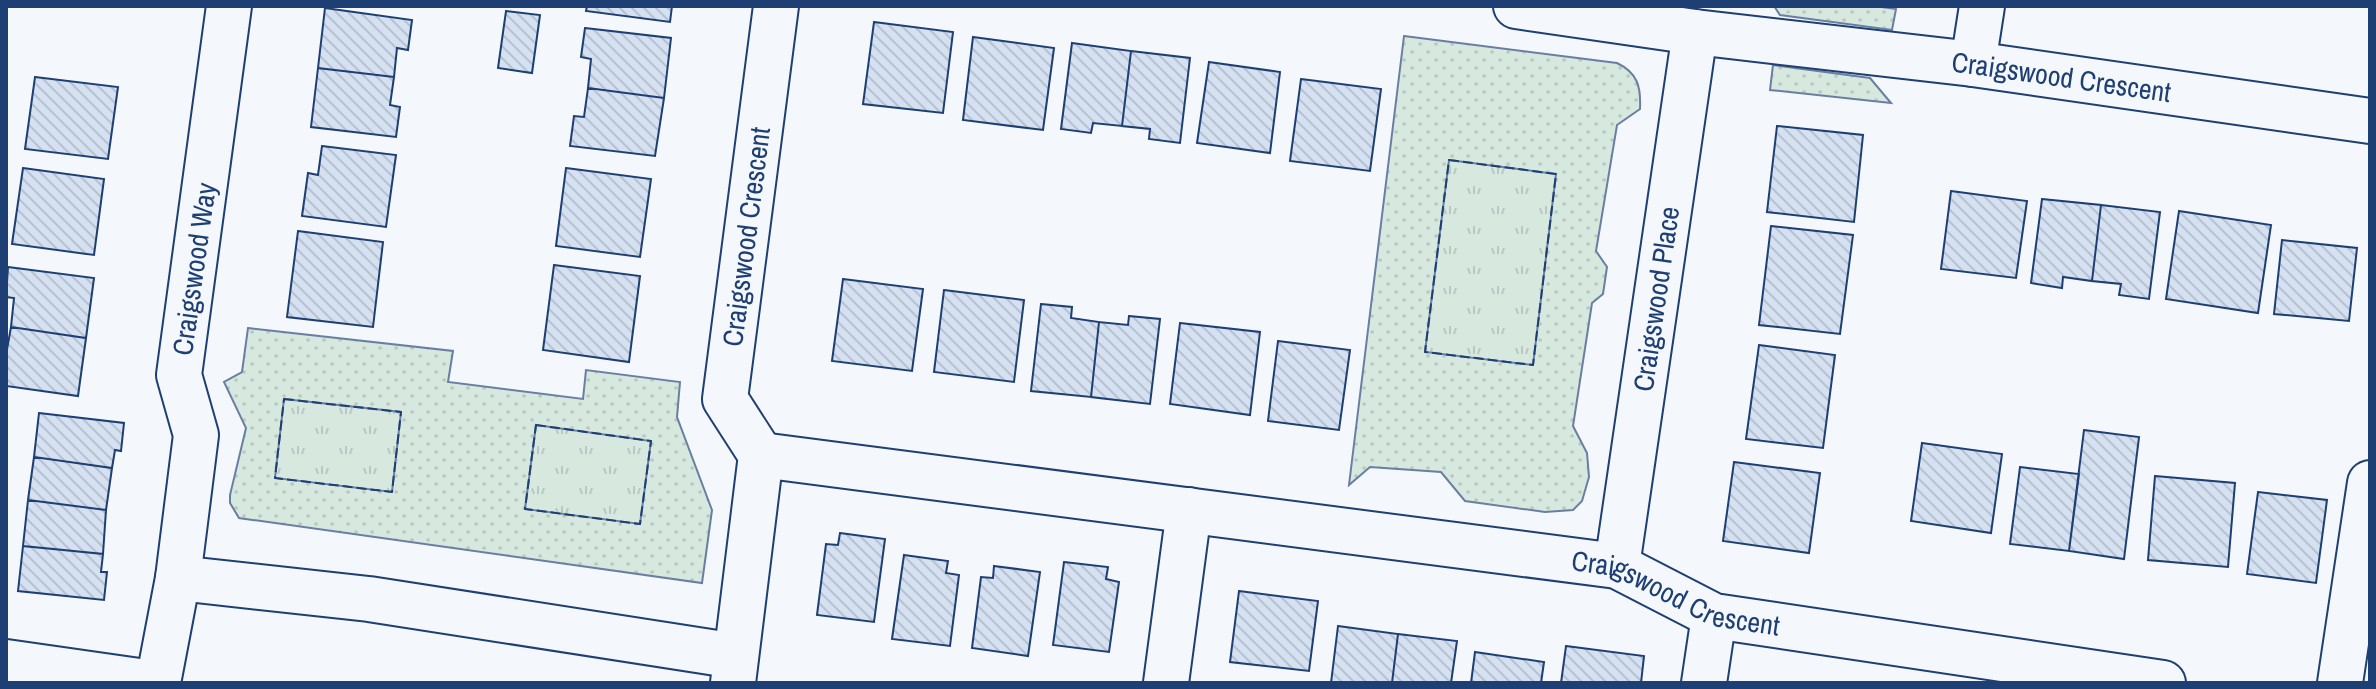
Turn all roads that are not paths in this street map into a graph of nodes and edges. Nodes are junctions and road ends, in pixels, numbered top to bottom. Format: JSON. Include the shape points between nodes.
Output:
{"nodes":[{"id":1,"x":229,"y":6,"type":"edge"},
{"id":2,"x":776,"y":6,"type":"edge"},
{"id":3,"x":1516,"y":6,"type":"edge"},
{"id":4,"x":1982,"y":6,"type":"edge"},
{"id":5,"x":1695,"y":32,"type":"junction"},
{"id":6,"x":1973,"y":64,"type":"junction"},
{"id":7,"x":2370,"y":121,"type":"edge"},
{"id":8,"x":761,"y":455,"type":"junction"},
{"id":9,"x":2370,"y":483,"type":"edge"},
{"id":10,"x":1189,"y":510,"type":"junction"},
{"id":11,"x":1617,"y":566,"type":"junction"},
{"id":12,"x":178,"y":578,"type":"junction"},
{"id":13,"x":1714,"y":616,"type":"junction"},
{"id":14,"x":6,"y":662,"type":"edge"},
{"id":15,"x":735,"y":669,"type":"edge"},
{"id":16,"x":156,"y":683,"type":"edge"},
{"id":17,"x":1166,"y":683,"type":"edge"},
{"id":18,"x":1704,"y":683,"type":"edge"},
{"id":19,"x":2163,"y":683,"type":"edge"},
{"id":20,"x":2340,"y":683,"type":"edge"}],
"edges":[{"from":1,"to":12,"type":"street","name":"Craigswood Way","via":[[179,375],[196,435]]},
{"from":2,"to":8,"type":"street","name":"Craigswood Crescent","via":[[725,399]]},
{"from":3,"to":5,"type":"street","name":"Craigswood Crescent"},
{"from":4,"to":6,"type":"street"},
{"from":5,"to":6,"type":"street","name":"Craigswood Crescent"},
{"from":5,"to":11,"type":"street","name":"Craigswood Place"},
{"from":6,"to":7,"type":"street","name":"Craigswood Crescent"},
{"from":8,"to":10,"type":"street","name":"Craigswood Crescent"},
{"from":8,"to":15,"type":"street"},
{"from":9,"to":20,"type":"street"},
{"from":10,"to":11,"type":"street","name":"Craigswood Crescent"},
{"from":10,"to":17,"type":"street"},
{"from":11,"to":13,"type":"street","name":"Craigswood Crescent"},
{"from":12,"to":15,"type":"street","via":[[369,599]]},
{"from":12,"to":16,"type":"street","name":"Craigswood Way"},
{"from":13,"to":18,"type":"street"},
{"from":13,"to":19,"type":"street","name":"Craigswood Crescent"},
{"from":14,"to":16,"type":"street"}]}
